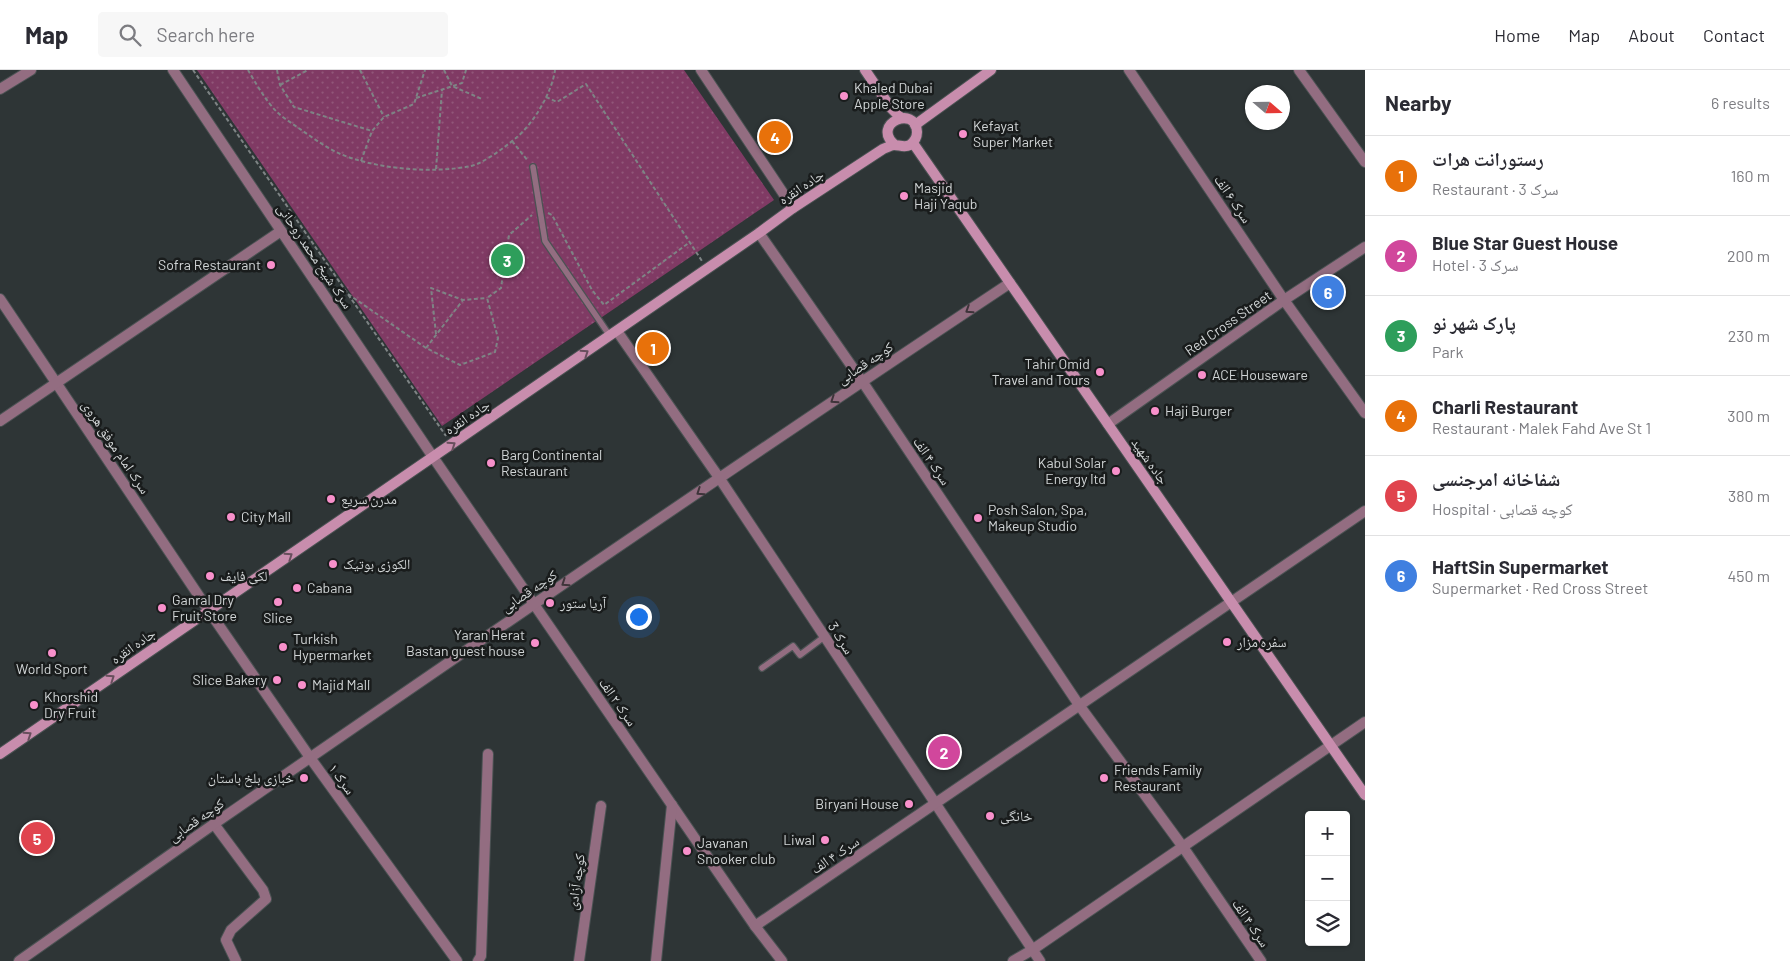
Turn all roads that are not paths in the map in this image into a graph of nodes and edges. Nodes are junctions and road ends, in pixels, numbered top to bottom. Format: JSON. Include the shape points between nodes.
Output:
{"nodes":[{"id":1,"x":31,"y":70,"type":"edge"},
{"id":2,"x":173,"y":70,"type":"edge"},
{"id":3,"x":701,"y":70,"type":"edge"},
{"id":4,"x":865,"y":70,"type":"edge"},
{"id":5,"x":991,"y":70,"type":"edge"},
{"id":6,"x":1129,"y":70,"type":"edge"},
{"id":7,"x":1299,"y":70,"type":"edge"},
{"id":8,"x":0,"y":90,"type":"edge"},
{"id":9,"x":901,"y":118,"type":"junction"},
{"id":10,"x":915,"y":125,"type":"junction"},
{"id":11,"x":913,"y":143,"type":"junction"},
{"id":12,"x":895,"y":145,"type":"junction"},
{"id":13,"x":1365,"y":162,"type":"edge"},
{"id":14,"x":533,"y":167,"type":"road end"},
{"id":15,"x":793,"y":208,"type":"junction"},
{"id":16,"x":281,"y":231,"type":"junction"},
{"id":17,"x":759,"y":233,"type":"junction"},
{"id":18,"x":1365,"y":247,"type":"edge"},
{"id":19,"x":1010,"y":283,"type":"junction"},
{"id":20,"x":0,"y":299,"type":"edge"},
{"id":21,"x":1284,"y":300,"type":"junction"},
{"id":22,"x":613,"y":333,"type":"junction"},
{"id":23,"x":862,"y":381,"type":"junction"},
{"id":24,"x":55,"y":382,"type":"junction"},
{"id":25,"x":1365,"y":412,"type":"edge"},
{"id":26,"x":0,"y":421,"type":"edge"},
{"id":27,"x":1108,"y":424,"type":"junction"},
{"id":28,"x":433,"y":457,"type":"junction"},
{"id":29,"x":720,"y":479,"type":"junction"},
{"id":30,"x":1365,"y":512,"type":"edge"},
{"id":31,"x":1231,"y":602,"type":"junction"},
{"id":32,"x":534,"y":604,"type":"junction"},
{"id":33,"x":209,"y":611,"type":"junction"},
{"id":34,"x":824,"y":637,"type":"junction"},
{"id":35,"x":762,"y":668,"type":"dead end"},
{"id":36,"x":1080,"y":705,"type":"junction"},
{"id":37,"x":1365,"y":722,"type":"edge"},
{"id":38,"x":1331,"y":745,"type":"junction"},
{"id":39,"x":0,"y":754,"type":"edge"},
{"id":40,"x":488,"y":754,"type":"dead end"},
{"id":41,"x":311,"y":758,"type":"junction"},
{"id":42,"x":1365,"y":795,"type":"edge"},
{"id":43,"x":934,"y":804,"type":"junction"},
{"id":44,"x":672,"y":805,"type":"junction"},
{"id":45,"x":600,"y":806,"type":"dead end"},
{"id":46,"x":214,"y":824,"type":"junction"},
{"id":47,"x":1183,"y":847,"type":"junction"},
{"id":48,"x":755,"y":926,"type":"junction"},
{"id":49,"x":1032,"y":950,"type":"junction"},
{"id":50,"x":19,"y":961,"type":"edge"},
{"id":51,"x":236,"y":961,"type":"edge"},
{"id":52,"x":457,"y":961,"type":"edge"},
{"id":53,"x":478,"y":961,"type":"edge"},
{"id":54,"x":578,"y":961,"type":"edge"},
{"id":55,"x":656,"y":961,"type":"edge"},
{"id":56,"x":782,"y":961,"type":"edge"},
{"id":57,"x":1013,"y":961,"type":"edge"},
{"id":58,"x":1040,"y":961,"type":"edge"},
{"id":59,"x":1261,"y":961,"type":"edge"}],
"edges":[{"from":1,"to":8,"type":"street"},
{"from":2,"to":16,"type":"street","name":"سرک شیخ محمد روحانی"},
{"from":3,"to":15,"type":"street"},
{"from":4,"to":9,"type":"main road"},
{"from":5,"to":10,"type":"main road"},
{"from":6,"to":21,"type":"street","name":"سرک ۶ الف"},
{"from":7,"to":13,"type":"street"},
{"from":9,"to":10,"type":"main road","via":[[909,119]]},
{"from":9,"to":12,"type":"main road","via":[[893,121],[888,129],[889,138]]},
{"from":10,"to":11,"type":"main road","via":[[917,134]]},
{"from":11,"to":12,"type":"main road","via":[[904,147]]},
{"from":11,"to":19,"type":"main road","name":"جاده شهید"},
{"from":12,"to":15,"type":"main road","name":"جاده انقره","via":[[883,149]]},
{"from":14,"to":22,"type":"lane","via":[[545,241]]},
{"from":15,"to":17,"type":"main road","name":"جاده انقره"},
{"from":16,"to":24,"type":"street"},
{"from":16,"to":28,"type":"street","name":"سرک شیخ محمد روحانی"},
{"from":17,"to":22,"type":"main road","name":"جاده انقره"},
{"from":17,"to":23,"type":"street","name":"سرک ۴ الف"},
{"from":18,"to":21,"type":"street","name":"Red Cross Street"},
{"from":19,"to":23,"type":"street","name":"کوچه قصابی","one_way":true},
{"from":19,"to":27,"type":"main road","name":"جاده شهید"},
{"from":20,"to":24,"type":"street","name":"سرک امام موفق هروی"},
{"from":21,"to":25,"type":"street","name":"سرک ۶ الف"},
{"from":21,"to":27,"type":"street","name":"Red Cross Street"},
{"from":28,"to":22,"type":"main road","name":"جاده انقره","one_way":true},
{"from":22,"to":29,"type":"street","name":"سرک 3"},
{"from":23,"to":29,"type":"street","name":"کوچه قصابی","one_way":true},
{"from":23,"to":36,"type":"street","name":"سرک ۴ الف"},
{"from":24,"to":26,"type":"street"},
{"from":24,"to":33,"type":"street","name":"سرک امام موفق هروی"},
{"from":27,"to":31,"type":"main road","name":"جاده شهید"},
{"from":28,"to":32,"type":"street","name":"سرک ۲ الف"},
{"from":33,"to":28,"type":"main road","name":"جاده انقره","one_way":true},
{"from":29,"to":32,"type":"street","name":"کوچه قصابی","one_way":true},
{"from":29,"to":34,"type":"street","name":"سرک 3"},
{"from":30,"to":31,"type":"street","name":"سرک ۴ الف"},
{"from":31,"to":36,"type":"street","name":"سرک ۴ الف"},
{"from":31,"to":38,"type":"main road","name":"جاده شهید"},
{"from":32,"to":41,"type":"street","name":"کوچه قصابی"},
{"from":32,"to":44,"type":"street","name":"سرک ۲ الف"},
{"from":39,"to":33,"type":"main road","name":"جاده انقره","one_way":true},
{"from":33,"to":41,"type":"street","name":"سرک ۱"},
{"from":34,"to":35,"type":"lane","via":[[800,655],[793,646]]},
{"from":34,"to":43,"type":"street","name":"سرک 3"},
{"from":36,"to":43,"type":"street","name":"سرک ۴ الف"},
{"from":36,"to":47,"type":"street","name":"سرک ۴ الف"},
{"from":37,"to":38,"type":"street"},
{"from":38,"to":42,"type":"main road","name":"جاده شهید"},
{"from":38,"to":47,"type":"street"},
{"from":40,"to":53,"type":"street","via":[[481,956]]},
{"from":41,"to":46,"type":"street","name":"کوچه قصابی"},
{"from":41,"to":52,"type":"street","name":"سرک ۱"},
{"from":43,"to":48,"type":"street","name":"سرک ۴ الف"},
{"from":43,"to":49,"type":"street","name":"سرک 3"},
{"from":44,"to":48,"type":"street","name":"سرک ۲ الف"},
{"from":44,"to":55,"type":"street"},
{"from":45,"to":54,"type":"street","name":"کوچه آزادی"},
{"from":46,"to":50,"type":"street","name":"کوچه قصابی"},
{"from":46,"to":51,"type":"street","via":[[263,890],[266,899],[231,930],[226,940]]},
{"from":47,"to":49,"type":"street"},
{"from":47,"to":59,"type":"street","name":"سرک ۴ الف"},
{"from":48,"to":56,"type":"street","name":"سرک ۲ الف"},
{"from":49,"to":57,"type":"street"},
{"from":49,"to":58,"type":"street","name":"سرک 3"}]}
